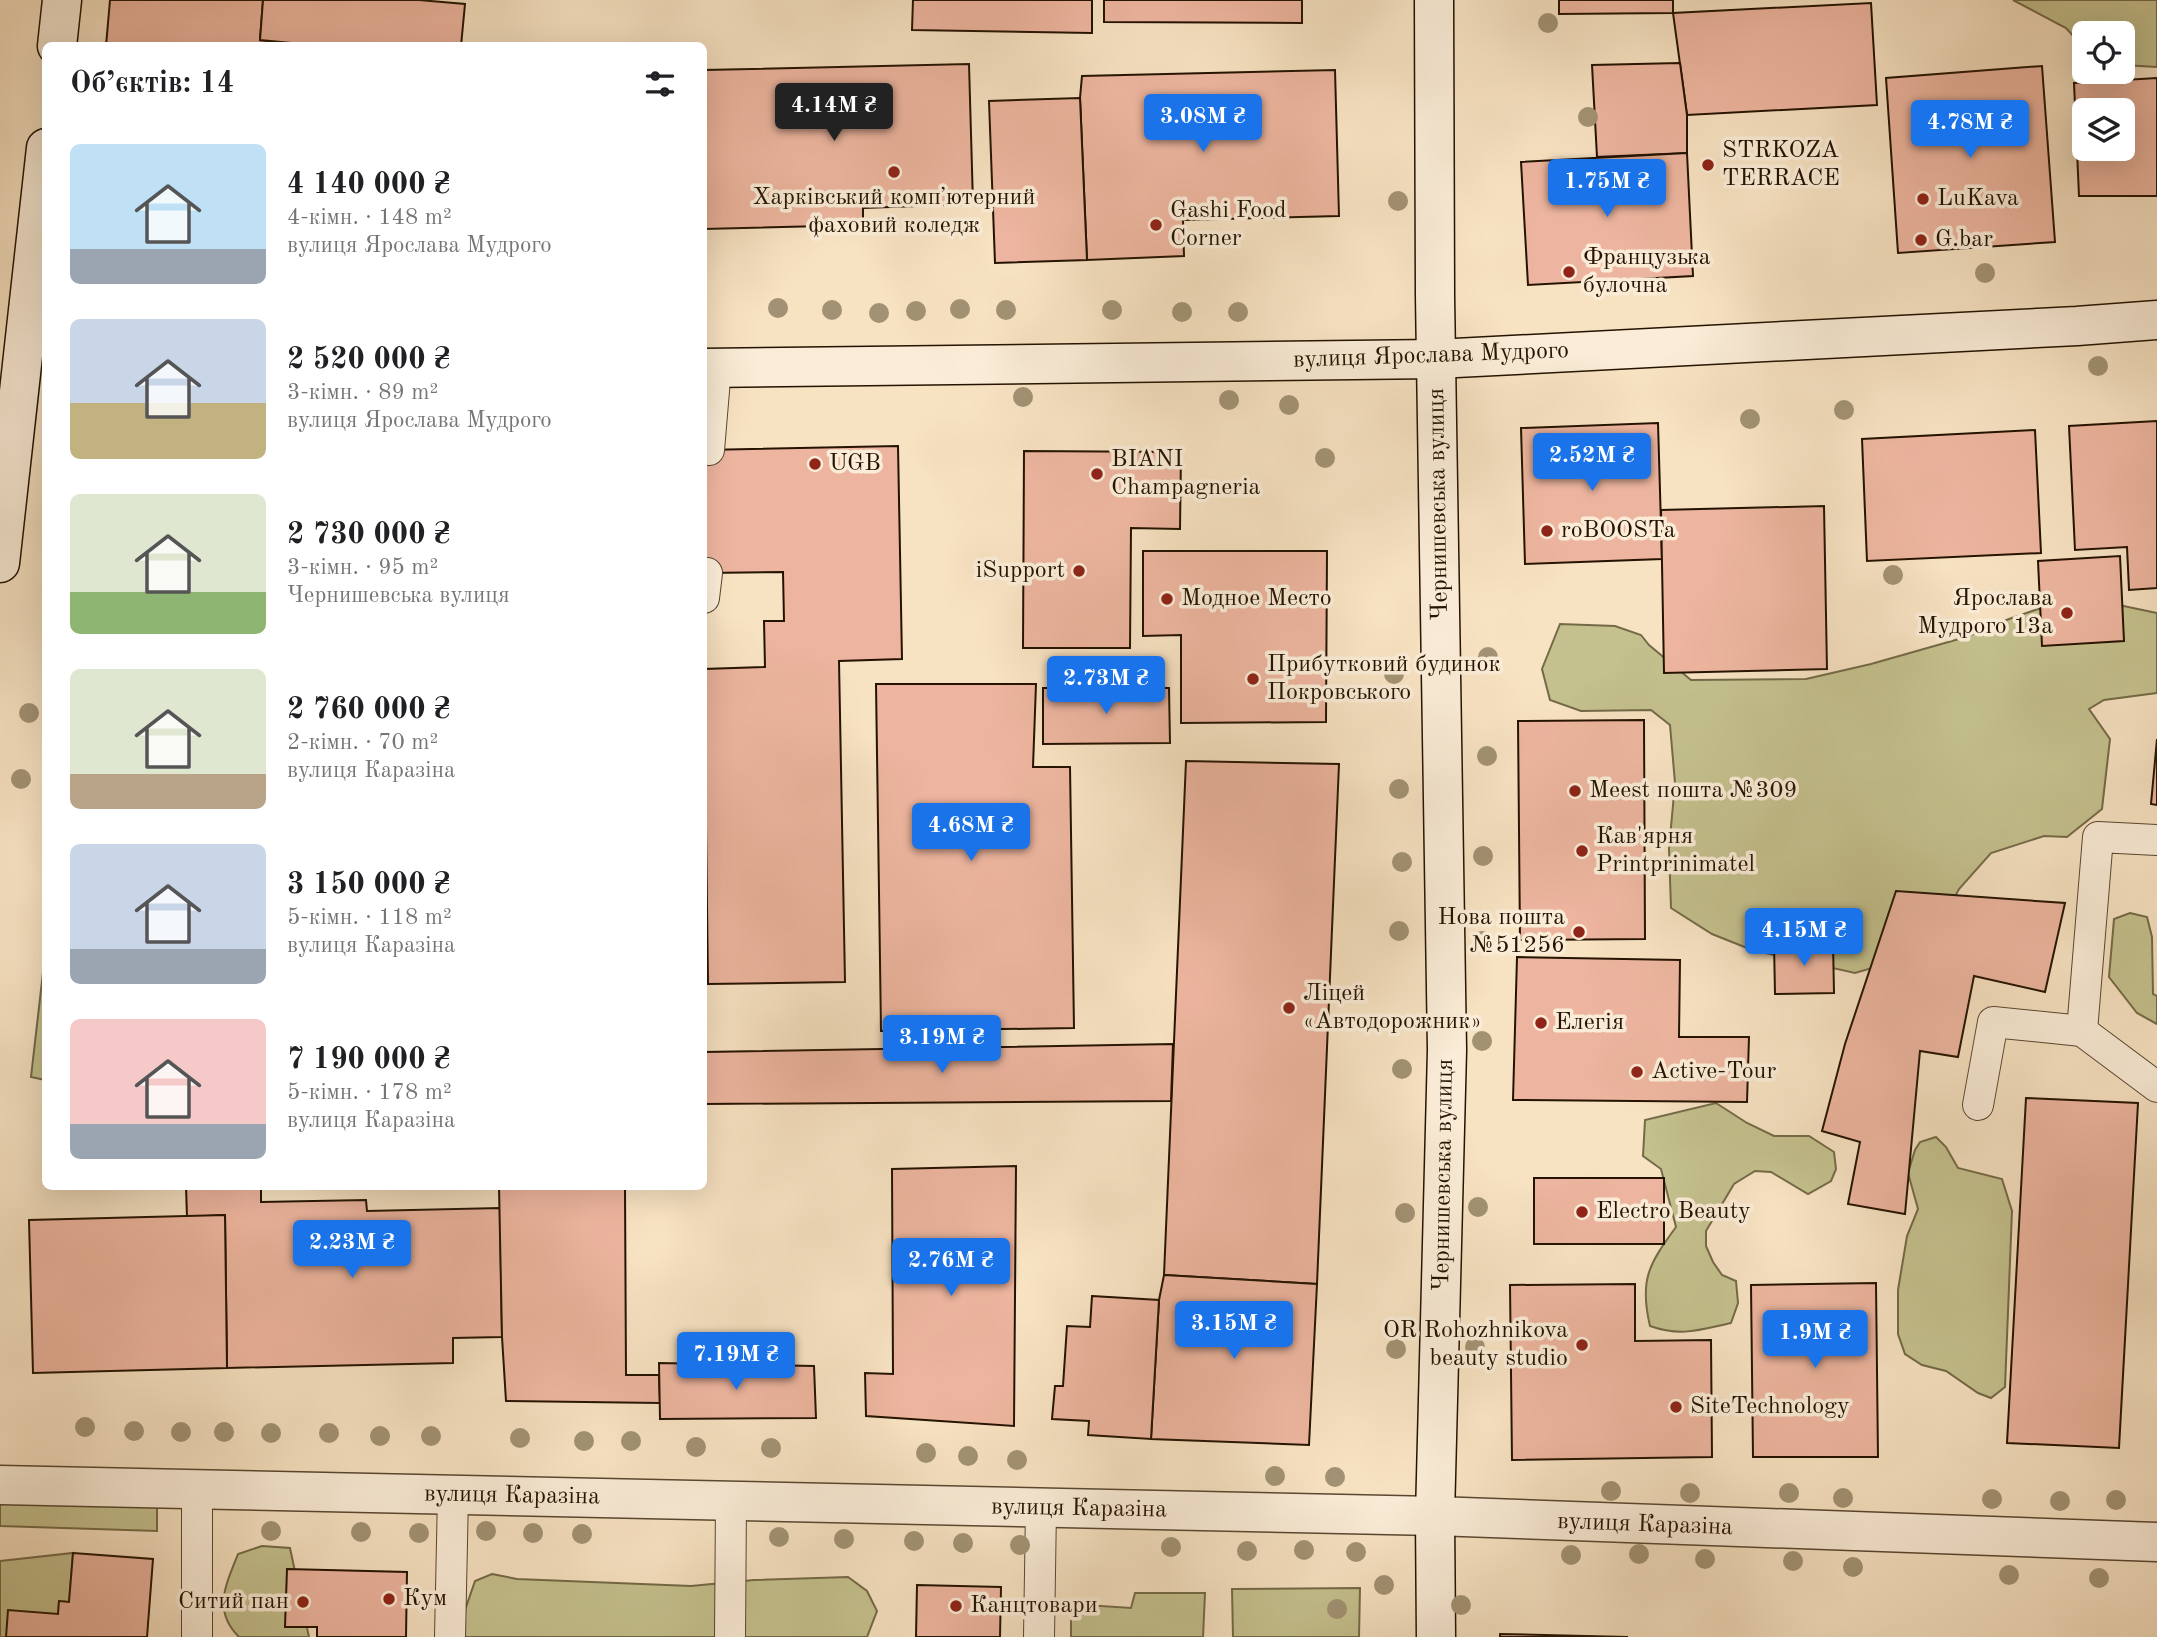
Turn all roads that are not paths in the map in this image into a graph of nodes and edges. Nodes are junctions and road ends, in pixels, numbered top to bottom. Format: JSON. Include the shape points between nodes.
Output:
{"nodes":[{"id":1,"x":62,"y":0,"type":"edge"},
{"id":2,"x":1434,"y":0,"type":"edge"},
{"id":3,"x":57,"y":42,"type":"edge"},
{"id":4,"x":42,"y":186,"type":"edge"},
{"id":5,"x":2157,"y":320,"type":"edge"},
{"id":6,"x":1436,"y":359,"type":"junction"},
{"id":7,"x":710,"y":368,"type":"edge"},
{"id":8,"x":22,"y":376,"type":"edge"},
{"id":9,"x":709,"y":450,"type":"dead end"},
{"id":10,"x":0,"y":563,"type":"edge"},
{"id":11,"x":2157,"y":840,"type":"edge"},
{"id":12,"x":2082,"y":1031,"type":"junction"},
{"id":13,"x":2157,"y":1087,"type":"edge"},
{"id":14,"x":1978,"y":1105,"type":"dead end"},
{"id":15,"x":0,"y":1485,"type":"edge"},
{"id":16,"x":197,"y":1490,"type":"junction"},
{"id":17,"x":453,"y":1495,"type":"junction"},
{"id":18,"x":731,"y":1501,"type":"junction"},
{"id":19,"x":1041,"y":1508,"type":"junction"},
{"id":20,"x":1435,"y":1516,"type":"junction"},
{"id":21,"x":2157,"y":1542,"type":"edge"},
{"id":22,"x":197,"y":1637,"type":"edge"},
{"id":23,"x":450,"y":1637,"type":"edge"},
{"id":24,"x":730,"y":1637,"type":"edge"},
{"id":25,"x":1039,"y":1637,"type":"edge"},
{"id":26,"x":1436,"y":1637,"type":"edge"}],
"edges":[{"from":1,"to":3,"type":"street"},
{"from":2,"to":6,"type":"street","name":"Чернишевська вулиця"},
{"from":4,"to":8,"type":"street"},
{"from":5,"to":6,"type":"street","name":"вулиця Ярослава Мудрого"},
{"from":6,"to":7,"type":"street","name":"вулиця Ярослава Мудрого"},
{"from":6,"to":20,"type":"street","name":"Чернишевська вулиця","via":[[1447,1050]]},
{"from":7,"to":9,"type":"lane"},
{"from":8,"to":10,"type":"street"},
{"from":11,"to":12,"type":"lane","via":[[2098,837]]},
{"from":12,"to":13,"type":"lane"},
{"from":12,"to":14,"type":"lane","via":[[1993,1022]]},
{"from":15,"to":16,"type":"street","name":"вулиця Каразіна"},
{"from":16,"to":17,"type":"street","name":"вулиця Каразіна"},
{"from":16,"to":22,"type":"lane"},
{"from":17,"to":18,"type":"street","name":"вулиця Каразіна"},
{"from":17,"to":23,"type":"lane"},
{"from":18,"to":19,"type":"street","name":"вулиця Каразіна"},
{"from":18,"to":24,"type":"lane"},
{"from":19,"to":20,"type":"street","name":"вулиця Каразіна"},
{"from":19,"to":25,"type":"lane"},
{"from":20,"to":21,"type":"street","name":"вулиця Каразіна"},
{"from":20,"to":26,"type":"street","name":"Чернишевська вулиця"}]}
